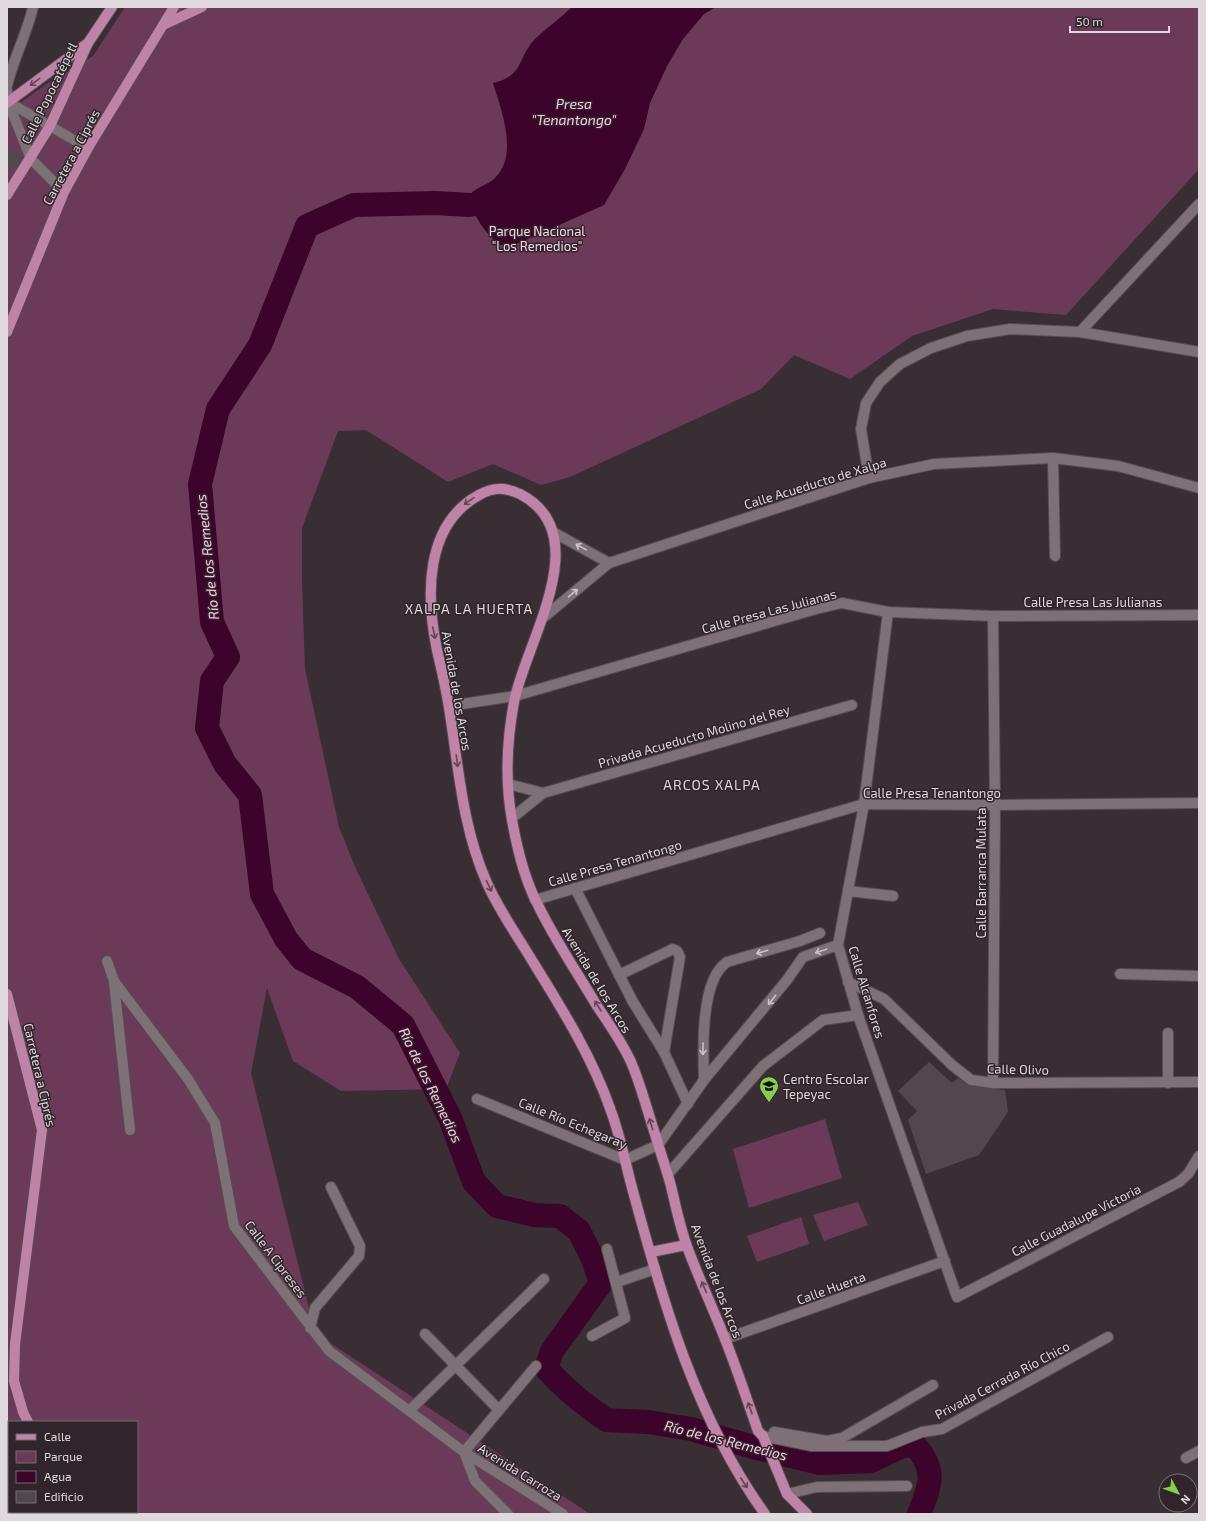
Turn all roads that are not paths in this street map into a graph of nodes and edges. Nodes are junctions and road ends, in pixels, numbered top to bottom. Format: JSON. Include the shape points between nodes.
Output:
{"nodes":[{"id":1,"x":33,"y":7,"type":"edge"},
{"id":2,"x":112,"y":7,"type":"edge"},
{"id":3,"x":174,"y":7,"type":"edge"},
{"id":4,"x":202,"y":7,"type":"edge"},
{"id":5,"x":163,"y":25,"type":"junction"},
{"id":6,"x":88,"y":43,"type":"junction"},
{"id":7,"x":7,"y":86,"type":"edge"},
{"id":8,"x":7,"y":91,"type":"edge"},
{"id":9,"x":8,"y":102,"type":"edge"},
{"id":10,"x":50,"y":126,"type":"junction"},
{"id":11,"x":88,"y":148,"type":"junction"},
{"id":12,"x":31,"y":158,"type":"junction"},
{"id":13,"x":64,"y":192,"type":"junction"},
{"id":14,"x":7,"y":194,"type":"edge"},
{"id":15,"x":1199,"y":204,"type":"edge"},
{"id":16,"x":7,"y":332,"type":"edge"},
{"id":17,"x":1080,"y":332,"type":"junction"},
{"id":18,"x":1199,"y":352,"type":"edge"},
{"id":19,"x":1054,"y":458,"type":"junction"},
{"id":20,"x":869,"y":478,"type":"junction"},
{"id":21,"x":1199,"y":488,"type":"edge"},
{"id":22,"x":553,"y":532,"type":"junction"},
{"id":23,"x":1055,"y":556,"type":"dead end"},
{"id":24,"x":609,"y":563,"type":"junction"},
{"id":25,"x":888,"y":612,"type":"junction"},
{"id":26,"x":1199,"y":615,"type":"edge"},
{"id":27,"x":993,"y":616,"type":"junction"},
{"id":28,"x":543,"y":618,"type":"junction"},
{"id":29,"x":515,"y":696,"type":"junction"},
{"id":30,"x":852,"y":705,"type":"dead end"},
{"id":31,"x":449,"y":706,"type":"junction"},
{"id":32,"x":508,"y":784,"type":"junction"},
{"id":33,"x":543,"y":793,"type":"junction"},
{"id":34,"x":1199,"y":803,"type":"edge"},
{"id":35,"x":864,"y":804,"type":"junction"},
{"id":36,"x":995,"y":805,"type":"junction"},
{"id":37,"x":512,"y":818,"type":"junction"},
{"id":38,"x":575,"y":888,"type":"junction"},
{"id":39,"x":848,"y":891,"type":"junction"},
{"id":40,"x":893,"y":896,"type":"dead end"},
{"id":41,"x":535,"y":900,"type":"junction"},
{"id":42,"x":820,"y":933,"type":"dead end"},
{"id":43,"x":800,"y":941,"type":"junction"},
{"id":44,"x":838,"y":945,"type":"junction"},
{"id":45,"x":803,"y":957,"type":"junction"},
{"id":46,"x":107,"y":961,"type":"dead end"},
{"id":47,"x":1120,"y":974,"type":"dead end"},
{"id":48,"x":620,"y":975,"type":"junction"},
{"id":49,"x":1199,"y":976,"type":"edge"},
{"id":50,"x":114,"y":981,"type":"junction"},
{"id":51,"x":848,"y":982,"type":"junction"},
{"id":52,"x":7,"y":994,"type":"edge"},
{"id":53,"x":858,"y":1015,"type":"junction"},
{"id":54,"x":1168,"y":1032,"type":"dead end"},
{"id":55,"x":664,"y":1052,"type":"junction"},
{"id":56,"x":704,"y":1080,"type":"junction"},
{"id":57,"x":1199,"y":1082,"type":"edge"},
{"id":58,"x":993,"y":1083,"type":"junction"},
{"id":59,"x":1168,"y":1083,"type":"junction"},
{"id":60,"x":477,"y":1099,"type":"dead end"},
{"id":61,"x":688,"y":1104,"type":"junction"},
{"id":62,"x":130,"y":1130,"type":"dead end"},
{"id":63,"x":658,"y":1145,"type":"junction"},
{"id":64,"x":1199,"y":1156,"type":"edge"},
{"id":65,"x":625,"y":1160,"type":"junction"},
{"id":66,"x":668,"y":1174,"type":"junction"},
{"id":67,"x":331,"y":1187,"type":"dead end"},
{"id":68,"x":686,"y":1245,"type":"junction"},
{"id":69,"x":607,"y":1249,"type":"dead end"},
{"id":70,"x":651,"y":1252,"type":"junction"},
{"id":71,"x":945,"y":1261,"type":"junction"},
{"id":72,"x":655,"y":1269,"type":"junction"},
{"id":73,"x":544,"y":1279,"type":"dead end"},
{"id":74,"x":617,"y":1282,"type":"junction"},
{"id":75,"x":957,"y":1297,"type":"joint"},
{"id":76,"x":310,"y":1328,"type":"junction"},
{"id":77,"x":425,"y":1334,"type":"dead end"},
{"id":78,"x":592,"y":1336,"type":"dead end"},
{"id":79,"x":1108,"y":1337,"type":"dead end"},
{"id":80,"x":725,"y":1339,"type":"junction"},
{"id":81,"x":456,"y":1366,"type":"junction"},
{"id":82,"x":536,"y":1366,"type":"dead end"},
{"id":83,"x":933,"y":1385,"type":"dead end"},
{"id":84,"x":499,"y":1410,"type":"junction"},
{"id":85,"x":409,"y":1411,"type":"junction"},
{"id":86,"x":27,"y":1421,"type":"edge"},
{"id":87,"x":762,"y":1437,"type":"junction"},
{"id":88,"x":1199,"y":1451,"type":"edge"},
{"id":89,"x":464,"y":1452,"type":"junction"},
{"id":90,"x":1186,"y":1458,"type":"dead end"},
{"id":91,"x":907,"y":1486,"type":"dead end"},
{"id":92,"x":787,"y":1494,"type":"junction"},
{"id":93,"x":508,"y":1514,"type":"edge"},
{"id":94,"x":563,"y":1514,"type":"edge"},
{"id":95,"x":765,"y":1514,"type":"edge"},
{"id":96,"x":807,"y":1514,"type":"edge"}],
"edges":[{"from":1,"to":7,"type":"street"},
{"from":2,"to":6,"type":"main road"},
{"from":3,"to":5,"type":"main road"},
{"from":4,"to":5,"type":"main road"},
{"from":5,"to":11,"type":"main road","name":"Carretera a Ciprés"},
{"from":6,"to":9,"type":"main road","one_way":true},
{"from":6,"to":10,"type":"main road","name":"Calle Popocatépetl"},
{"from":8,"to":9,"type":"street"},
{"from":9,"to":10,"type":"street"},
{"from":9,"to":12,"type":"street"},
{"from":10,"to":11,"type":"street"},
{"from":10,"to":12,"type":"main road","name":"Calle Popocatépetl"},
{"from":11,"to":13,"type":"main road","name":"Carretera a Ciprés"},
{"from":12,"to":13,"type":"street"},
{"from":12,"to":14,"type":"main road","name":"Calle Popocatépetl"},
{"from":13,"to":16,"type":"main road","name":"Carretera a Ciprés"},
{"from":15,"to":17,"type":"street"},
{"from":17,"to":18,"type":"street"},
{"from":17,"to":20,"type":"street","via":[[1010,330],[967,336],[931,348],[900,364],[880,382],[866,403],[861,428]]},
{"from":19,"to":20,"type":"street","name":"Calle Acueducto de Xalpa","via":[[934,464]]},
{"from":19,"to":21,"type":"street","name":"Calle Acueducto de Xalpa","via":[[1118,466]]},
{"from":19,"to":23,"type":"street"},
{"from":20,"to":24,"type":"street","name":"Calle Acueducto de Xalpa"},
{"from":24,"to":22,"type":"street","one_way":true},
{"from":22,"to":28,"type":"main road","name":"Avenida de los Arcos","via":[[555,569]]},
{"from":22,"to":31,"type":"main road","name":"Avenida de los Arcos","one_way":true,"via":[[546,516],[536,506],[525,497],[504,488],[492,488],[480,494],[457,510],[448,524],[431,572],[432,626]]},
{"from":28,"to":24,"type":"street","name":"Calle Acueducto de Xalpa","one_way":true},
{"from":25,"to":27,"type":"street","name":"Calle Presa Las Julianas"},
{"from":25,"to":29,"type":"street","name":"Calle Presa Las Julianas","via":[[842,603]]},
{"from":25,"to":35,"type":"street","name":"Calle Alcanfores"},
{"from":26,"to":27,"type":"street","name":"Calle Presa Las Julianas"},
{"from":27,"to":36,"type":"street","name":"Calle Barranca Mulata"},
{"from":28,"to":29,"type":"main road","name":"Avenida de los Arcos"},
{"from":29,"to":31,"type":"street","name":"Calle Presa Las Julianas"},
{"from":29,"to":32,"type":"main road","name":"Avenida de los Arcos","via":[[508,741]]},
{"from":30,"to":33,"type":"street","name":"Privada Acueducto Molino del Rey"},
{"from":31,"to":65,"type":"main road","name":"Avenida de los Arcos","one_way":true,"via":[[465,818],[487,884],[598,1076],[614,1118]]},
{"from":32,"to":33,"type":"street"},
{"from":32,"to":37,"type":"main road","name":"Avenida de los Arcos"},
{"from":33,"to":37,"type":"street","name":"Privada Acueducto Molino del Rey"},
{"from":34,"to":36,"type":"street","name":"Calle Presa Tenantongo"},
{"from":35,"to":36,"type":"street","name":"Calle Presa Tenantongo"},
{"from":35,"to":38,"type":"street","name":"Calle Presa Tenantongo"},
{"from":35,"to":39,"type":"street","name":"Calle Alcanfores"},
{"from":36,"to":58,"type":"street","name":"Calle Barranca Mulata"},
{"from":37,"to":41,"type":"main road","name":"Avenida de los Arcos","via":[[522,862]]},
{"from":38,"to":41,"type":"street","name":"Calle Presa Tenantongo"},
{"from":38,"to":48,"type":"street"},
{"from":39,"to":40,"type":"street"},
{"from":39,"to":44,"type":"street","name":"Calle Alcanfores"},
{"from":63,"to":41,"type":"main road","name":"Avenida de los Arcos","one_way":true,"via":[[630,1059]]},
{"from":42,"to":43,"type":"street"},
{"from":43,"to":45,"type":"street"},
{"from":43,"to":56,"type":"street","one_way":true,"via":[[720,966],[706,1010]]},
{"from":44,"to":45,"type":"street","one_way":true},
{"from":44,"to":51,"type":"street","name":"Calle Alcanfores"},
{"from":45,"to":56,"type":"street","one_way":true,"via":[[788,980]]},
{"from":46,"to":50,"type":"street","name":"Calle A Cipreses"},
{"from":47,"to":49,"type":"street"},
{"from":48,"to":55,"type":"street"},
{"from":48,"to":55,"type":"street","via":[[673,949],[678,951],[680,957]]},
{"from":50,"to":62,"type":"street"},
{"from":50,"to":76,"type":"street","name":"Calle A Cipreses","via":[[188,1079],[215,1123],[234,1226]]},
{"from":51,"to":53,"type":"street","name":"Calle Alcanfores"},
{"from":51,"to":58,"type":"street","name":"Calle Olivo","via":[[884,999],[971,1080]]},
{"from":52,"to":86,"type":"main road","name":"Carretera a Ciprés","via":[[42,1130],[15,1344],[14,1381],[22,1412]]},
{"from":53,"to":66,"type":"street","via":[[822,1020],[763,1066]]},
{"from":53,"to":71,"type":"street","name":"Calle Alcanfores"},
{"from":54,"to":59,"type":"street"},
{"from":55,"to":61,"type":"street"},
{"from":56,"to":61,"type":"street"},
{"from":57,"to":59,"type":"street","name":"Calle Olivo"},
{"from":58,"to":59,"type":"street","name":"Calle Olivo"},
{"from":60,"to":65,"type":"street","name":"Calle Río Echegaray"},
{"from":61,"to":63,"type":"street"},
{"from":63,"to":65,"type":"street","name":"Calle Río Echegaray"},
{"from":63,"to":66,"type":"main road","name":"Avenida de los Arcos"},
{"from":64,"to":75,"type":"street","name":"Calle Guadalupe Victoria","via":[[1188,1174],[1179,1182]]},
{"from":65,"to":70,"type":"main road","name":"Avenida de los Arcos"},
{"from":66,"to":68,"type":"main road","name":"Avenida de los Arcos"},
{"from":67,"to":76,"type":"street","via":[[360,1246],[359,1256],[315,1308]]},
{"from":68,"to":70,"type":"main road"},
{"from":80,"to":68,"type":"main road","name":"Avenida de los Arcos","one_way":true},
{"from":69,"to":74,"type":"street"},
{"from":70,"to":72,"type":"main road","name":"Avenida de los Arcos"},
{"from":71,"to":75,"type":"street","name":"Calle Alcanfores"},
{"from":71,"to":80,"type":"street","name":"Calle Huerta"},
{"from":72,"to":74,"type":"street"},
{"from":72,"to":95,"type":"main road","name":"Avenida de los Arcos","one_way":true,"via":[[675,1336],[724,1452]]},
{"from":73,"to":81,"type":"street"},
{"from":74,"to":78,"type":"street","via":[[626,1318]]},
{"from":76,"to":85,"type":"street","name":"Calle A Cipreses","via":[[329,1351]]},
{"from":77,"to":81,"type":"street"},
{"from":79,"to":87,"type":"street","name":"Privada Cerrada Río Chico","via":[[942,1429],[922,1432],[888,1446],[812,1446]]},
{"from":87,"to":80,"type":"main road","name":"Avenida de los Arcos","one_way":true},
{"from":81,"to":84,"type":"street"},
{"from":81,"to":85,"type":"street"},
{"from":82,"to":84,"type":"street"},
{"from":83,"to":87,"type":"street","via":[[842,1438],[827,1441]]},
{"from":84,"to":89,"type":"street"},
{"from":85,"to":89,"type":"street","name":"Calle A Cipreses"},
{"from":87,"to":92,"type":"main road"},
{"from":88,"to":90,"type":"street"},
{"from":89,"to":93,"type":"street","via":[[475,1481]]},
{"from":89,"to":94,"type":"street","name":"Avenida Carroza"},
{"from":91,"to":92,"type":"street","via":[[817,1487]]},
{"from":92,"to":96,"type":"main road"}]}
